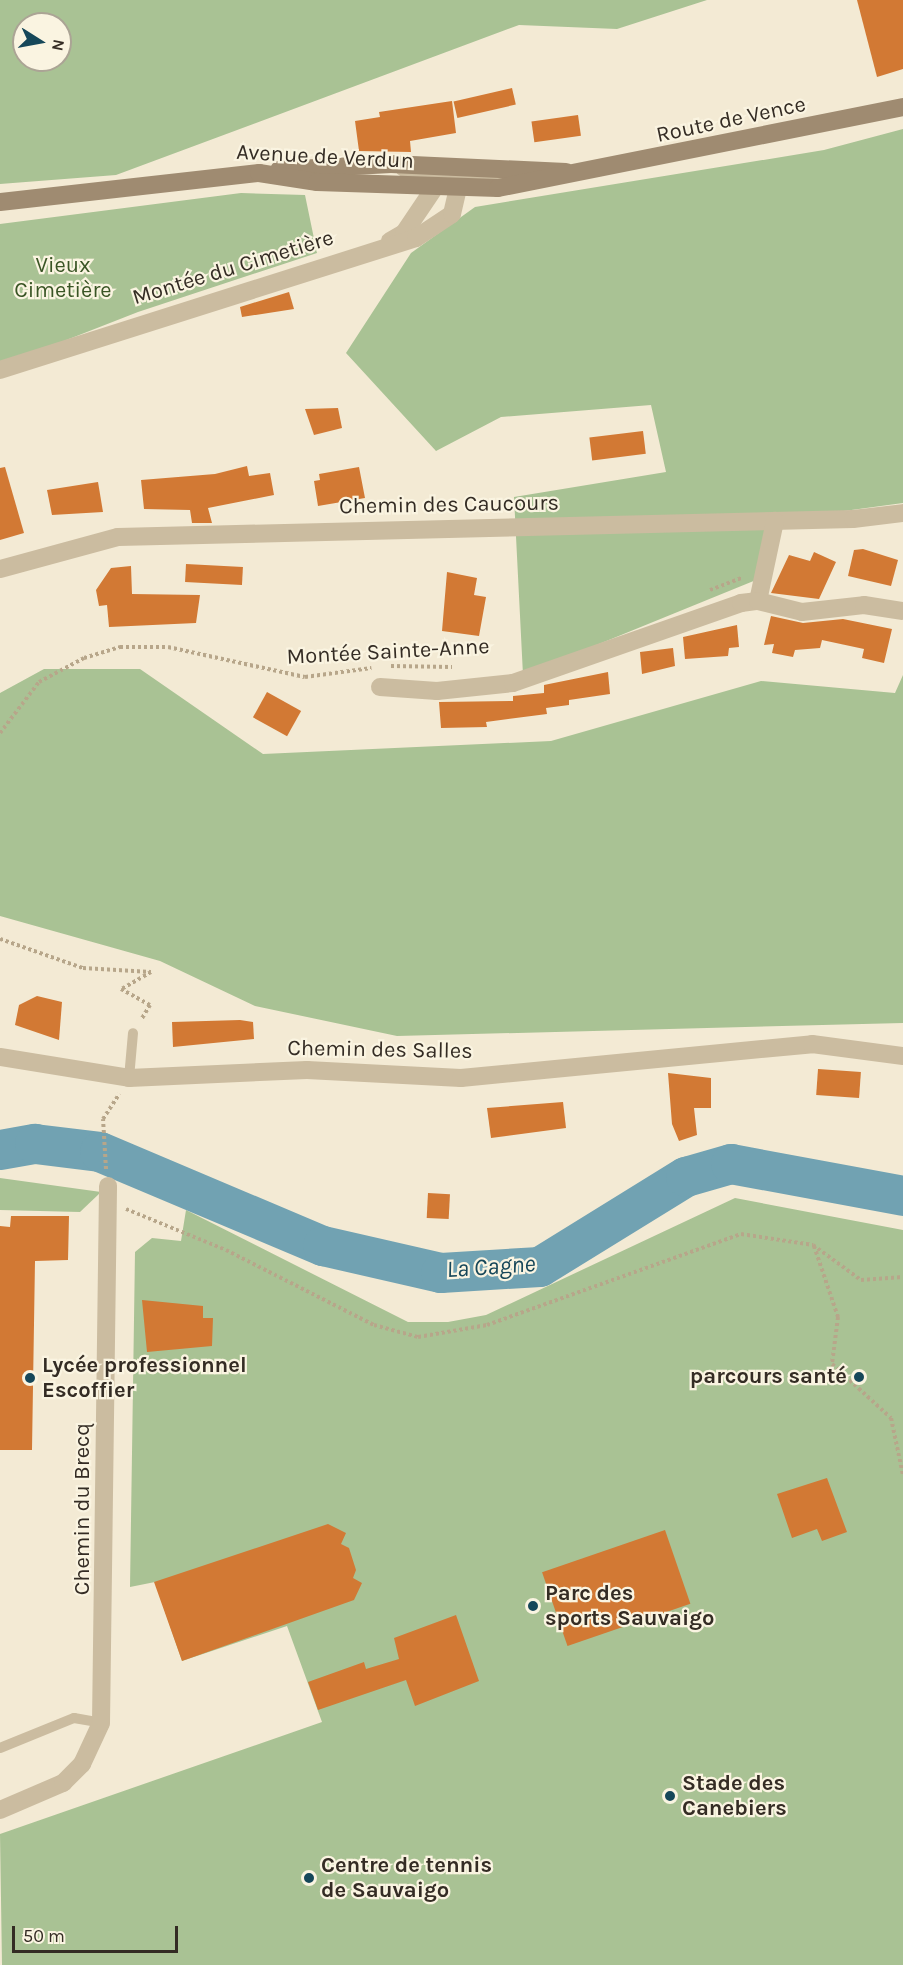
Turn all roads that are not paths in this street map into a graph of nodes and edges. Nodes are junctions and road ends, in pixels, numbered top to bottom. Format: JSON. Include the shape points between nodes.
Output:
{"nodes":[{"id":1,"x":903,"y":107,"type":"edge"},
{"id":2,"x":391,"y":165,"type":"junction"},
{"id":3,"x":526,"y":166,"type":"junction"},
{"id":4,"x":567,"y":172,"type":"junction"},
{"id":5,"x":259,"y":173,"type":"junction"},
{"id":6,"x":540,"y":182,"type":"joint"},
{"id":7,"x":447,"y":186,"type":"junction"},
{"id":8,"x":0,"y":202,"type":"edge"},
{"id":9,"x":378,"y":248,"type":"junction"},
{"id":10,"x":0,"y":370,"type":"edge"},
{"id":11,"x":903,"y":513,"type":"edge"},
{"id":12,"x":775,"y":521,"type":"junction"},
{"id":13,"x":0,"y":569,"type":"edge"},
{"id":14,"x":758,"y":601,"type":"junction"},
{"id":15,"x":902,"y":612,"type":"edge"},
{"id":16,"x":380,"y":687,"type":"dead end"},
{"id":17,"x":133,"y":1033,"type":"road end"},
{"id":18,"x":903,"y":1056,"type":"edge"},
{"id":19,"x":0,"y":1057,"type":"edge"},
{"id":20,"x":129,"y":1078,"type":"junction"},
{"id":21,"x":107,"y":1194,"type":"road end"},
{"id":22,"x":101,"y":1723,"type":"junction"},
{"id":23,"x":0,"y":1748,"type":"edge"},
{"id":24,"x":0,"y":1810,"type":"edge"}],
"edges":[{"from":1,"to":4,"type":"main road","name":"Route de Vence","via":[[634,165]]},
{"from":2,"to":3,"type":"main road","name":"Route de Vence"},
{"from":2,"to":5,"type":"main road","name":"Route de Vence"},
{"from":2,"to":7,"type":"street","name":"Route de Vence"},
{"from":3,"to":4,"type":"main road","name":"Route de Vence"},
{"from":3,"to":7,"type":"street","name":"Route de Vence"},
{"from":4,"to":6,"type":"main road","name":"Route de Vence"},
{"from":5,"to":7,"type":"main road","name":"Avenue de Verdun","via":[[317,182]]},
{"from":5,"to":8,"type":"main road","name":"Avenue de Verdun"},
{"from":6,"to":7,"type":"main road","name":"Avenue de Verdun"},
{"from":7,"to":9,"type":"street","name":"Montée du Cimetière","via":[[405,233]]},
{"from":7,"to":9,"type":"street","name":"Montée du Cimetière","via":[[452,214],[416,238]]},
{"from":9,"to":10,"type":"street","name":"Montée du Cimetière"},
{"from":11,"to":12,"type":"street","name":"Chemin des Caucours"},
{"from":12,"to":13,"type":"street","name":"Chemin des Caucours","via":[[118,537]]},
{"from":12,"to":14,"type":"street"},
{"from":14,"to":15,"type":"street","via":[[802,612],[864,605]]},
{"from":14,"to":16,"type":"street","via":[[714,608],[558,669],[494,687]]},
{"from":17,"to":20,"type":"lane"},
{"from":18,"to":20,"type":"street","name":"Chemin des Salles","via":[[812,1044],[461,1078],[307,1070]]},
{"from":19,"to":20,"type":"street","name":"Chemin des Salles"},
{"from":21,"to":22,"type":"street","name":"Chemin du Brecq"},
{"from":22,"to":23,"type":"lane","via":[[74,1718]]},
{"from":22,"to":24,"type":"street","name":"Chemin du Brecq","via":[[82,1764],[63,1783]]}]}
